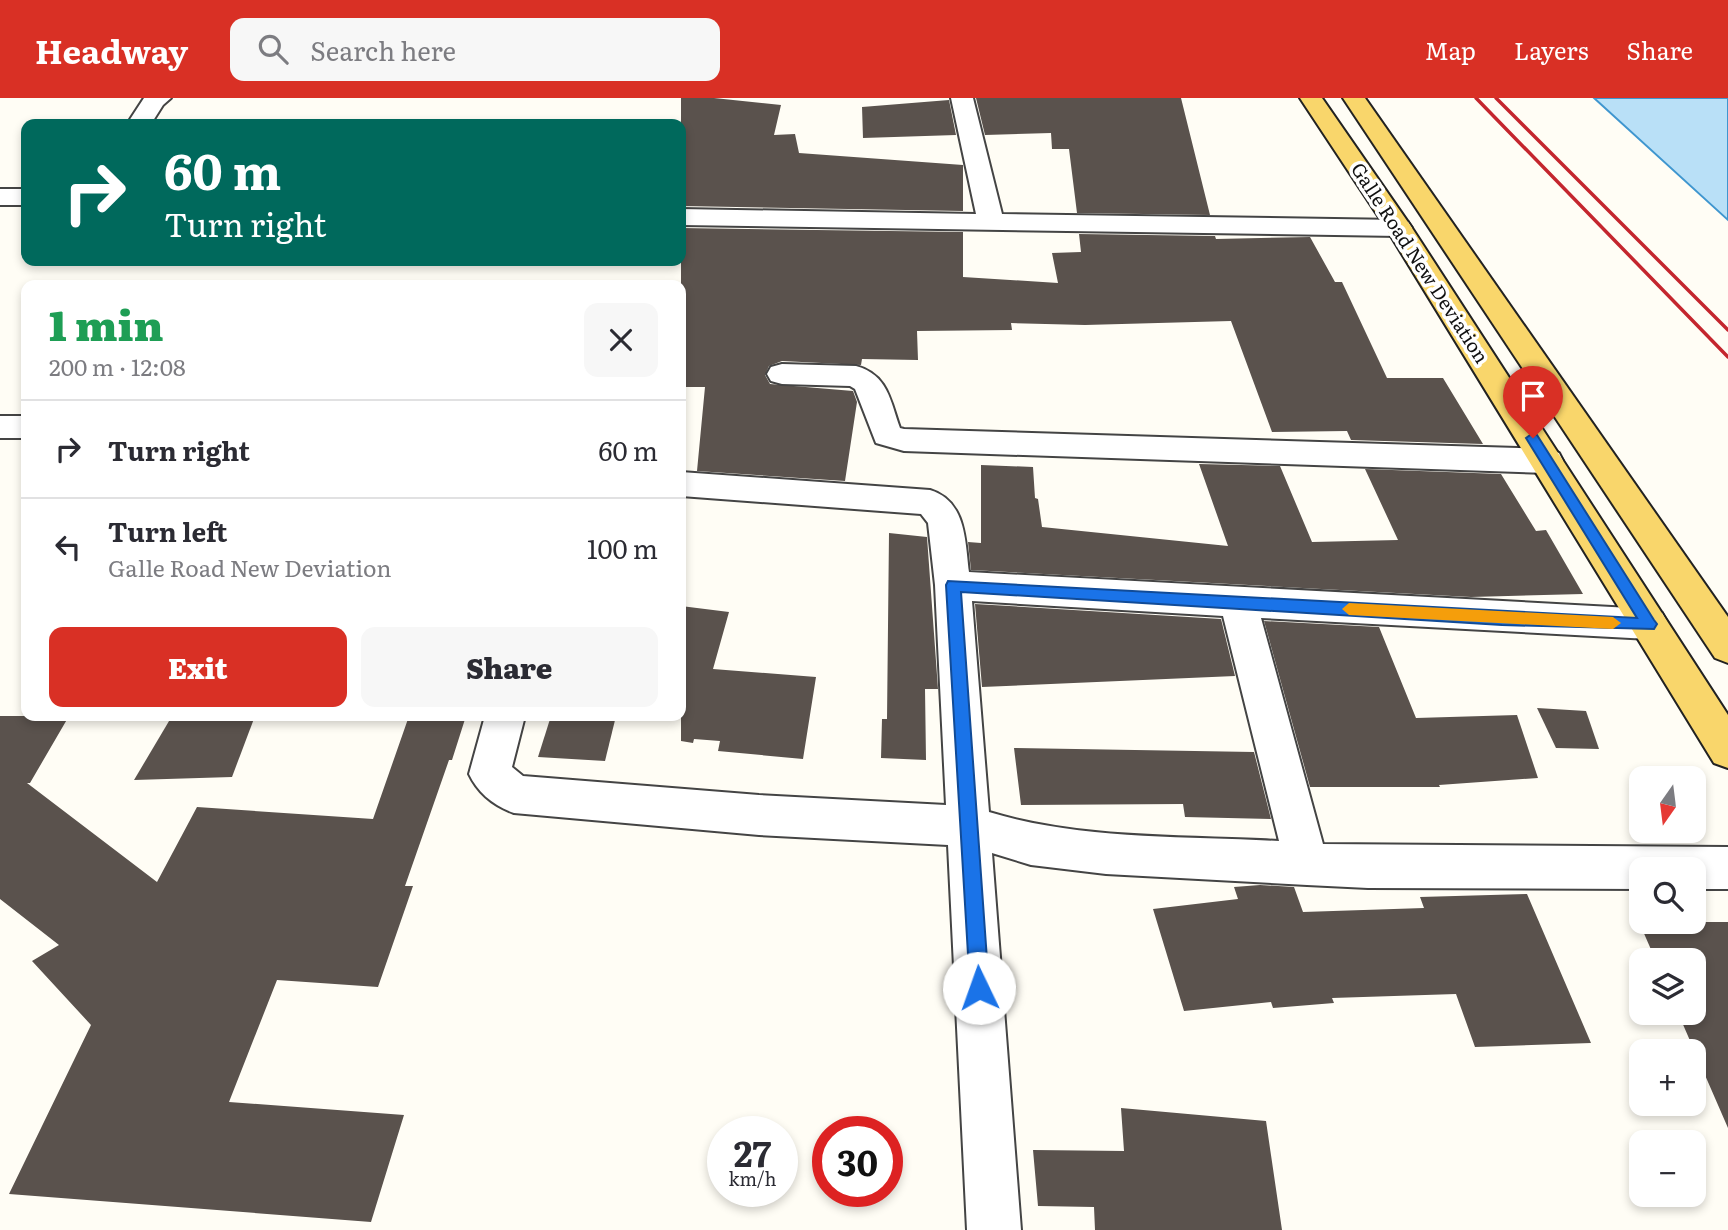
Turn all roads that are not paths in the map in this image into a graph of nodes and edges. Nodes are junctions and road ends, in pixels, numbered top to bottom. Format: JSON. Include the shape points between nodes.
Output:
{"nodes":[{"id":1,"x":160,"y":98,"type":"edge"},
{"id":2,"x":962,"y":98,"type":"edge"},
{"id":3,"x":1311,"y":98,"type":"edge"},
{"id":4,"x":1354,"y":98,"type":"edge"},
{"id":5,"x":142,"y":119,"type":"edge"},
{"id":6,"x":0,"y":197,"type":"edge"},
{"id":7,"x":21,"y":197,"type":"edge"},
{"id":8,"x":686,"y":217,"type":"edge"},
{"id":9,"x":990,"y":222,"type":"junction"},
{"id":10,"x":1399,"y":228,"type":"junction"},
{"id":11,"x":782,"y":374,"type":"dead end"},
{"id":12,"x":0,"y":427,"type":"edge"},
{"id":13,"x":21,"y":427,"type":"edge"},
{"id":14,"x":1548,"y":461,"type":"junction"},
{"id":15,"x":686,"y":484,"type":"edge"},
{"id":16,"x":953,"y":585,"type":"junction"},
{"id":17,"x":1238,"y":603,"type":"junction"},
{"id":18,"x":1649,"y":624,"type":"junction"},
{"id":19,"x":1728,"y":647,"type":"edge"},
{"id":20,"x":504,"y":721,"type":"edge"},
{"id":21,"x":1728,"y":750,"type":"edge"},
{"id":22,"x":970,"y":826,"type":"junction"},
{"id":23,"x":1307,"y":864,"type":"junction"},
{"id":24,"x":1728,"y":868,"type":"edge"},
{"id":25,"x":994,"y":1230,"type":"edge"}],
"edges":[{"from":1,"to":5,"type":"street"},
{"from":2,"to":9,"type":"street"},
{"from":3,"to":10,"type":"main road","name":"Galle Road New Deviation"},
{"from":4,"to":19,"type":"main road","name":"Galle Road New Deviation"},
{"from":6,"to":7,"type":"street"},
{"from":8,"to":9,"type":"street"},
{"from":9,"to":10,"type":"street"},
{"from":10,"to":14,"type":"main road","name":"Galle Road New Deviation"},
{"from":11,"to":14,"type":"street","via":[[856,376],[867,383],[887,435],[904,440]]},
{"from":12,"to":13,"type":"street"},
{"from":14,"to":18,"type":"main road","name":"Galle Road New Deviation"},
{"from":15,"to":16,"type":"street","via":[[930,502],[945,519]]},
{"from":16,"to":17,"type":"street"},
{"from":16,"to":22,"type":"street"},
{"from":17,"to":18,"type":"street"},
{"from":17,"to":23,"type":"street"},
{"from":18,"to":21,"type":"main road","name":"Galle Road New Deviation"},
{"from":20,"to":22,"type":"street","via":[[490,774],[514,794],[759,815]]},
{"from":22,"to":23,"type":"street","via":[[1031,845]]},
{"from":22,"to":25,"type":"street"},
{"from":23,"to":24,"type":"street"}]}
